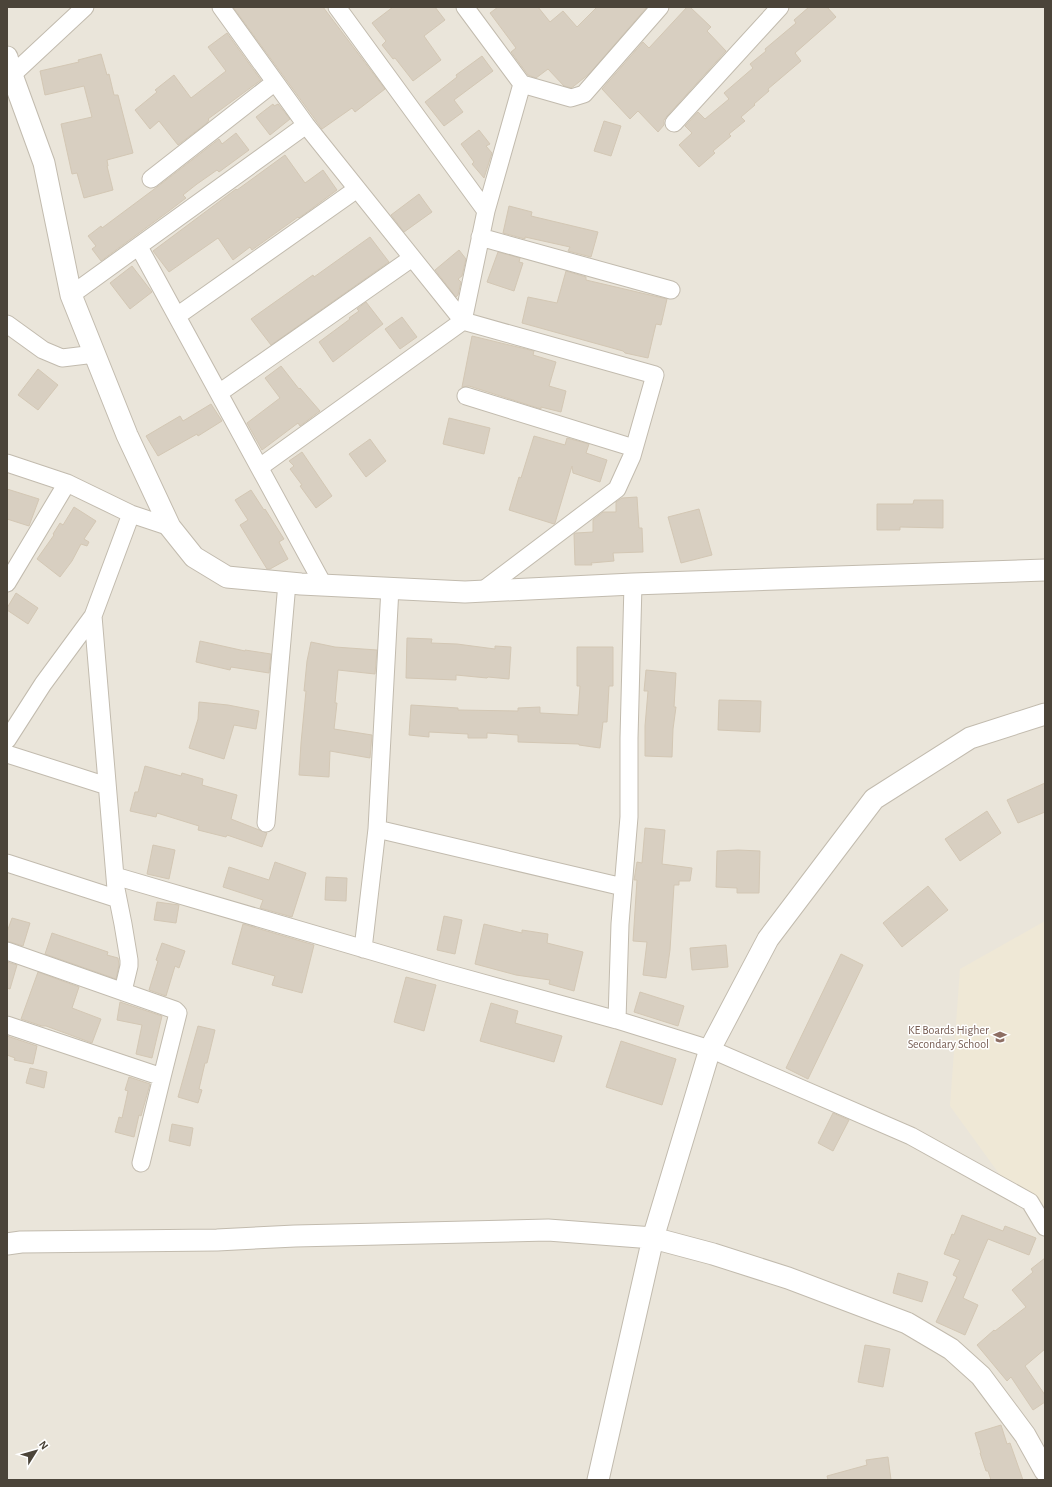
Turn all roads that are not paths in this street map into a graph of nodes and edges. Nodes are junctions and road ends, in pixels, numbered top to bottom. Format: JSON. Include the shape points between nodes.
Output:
{"nodes":[{"id":1,"x":85,"y":7,"type":"edge"},
{"id":2,"x":221,"y":7,"type":"edge"},
{"id":3,"x":337,"y":7,"type":"edge"},
{"id":4,"x":465,"y":7,"type":"edge"},
{"id":5,"x":660,"y":7,"type":"edge"},
{"id":6,"x":780,"y":7,"type":"edge"},
{"id":7,"x":10,"y":66,"type":"edge"},
{"id":8,"x":275,"y":82,"type":"junction"},
{"id":9,"x":522,"y":84,"type":"junction"},
{"id":10,"x":674,"y":123,"type":"dead end"},
{"id":11,"x":306,"y":125,"type":"junction"},
{"id":12,"x":151,"y":179,"type":"dead end"},
{"id":13,"x":357,"y":189,"type":"junction"},
{"id":14,"x":486,"y":211,"type":"junction"},
{"id":15,"x":480,"y":237,"type":"junction"},
{"id":16,"x":139,"y":247,"type":"junction"},
{"id":17,"x":412,"y":258,"type":"junction"},
{"id":18,"x":671,"y":290,"type":"dead end"},
{"id":19,"x":71,"y":295,"type":"junction"},
{"id":20,"x":177,"y":316,"type":"junction"},
{"id":21,"x":463,"y":321,"type":"junction"},
{"id":22,"x":7,"y":324,"type":"edge"},
{"id":23,"x":95,"y":354,"type":"junction"},
{"id":24,"x":219,"y":393,"type":"junction"},
{"id":25,"x":466,"y":396,"type":"dead end"},
{"id":26,"x":634,"y":448,"type":"junction"},
{"id":27,"x":7,"y":463,"type":"edge"},
{"id":28,"x":260,"y":467,"type":"junction"},
{"id":29,"x":67,"y":483,"type":"junction"},
{"id":30,"x":131,"y":514,"type":"junction"},
{"id":31,"x":170,"y":527,"type":"junction"},
{"id":32,"x":1045,"y":570,"type":"edge"},
{"id":33,"x":9,"y":575,"type":"edge"},
{"id":34,"x":287,"y":583,"type":"junction"},
{"id":35,"x":633,"y":584,"type":"junction"},
{"id":36,"x":324,"y":586,"type":"junction"},
{"id":37,"x":390,"y":588,"type":"junction"},
{"id":38,"x":482,"y":591,"type":"junction"},
{"id":39,"x":93,"y":616,"type":"junction"},
{"id":40,"x":1045,"y":714,"type":"edge"},
{"id":41,"x":7,"y":740,"type":"edge"},
{"id":42,"x":7,"y":754,"type":"edge"},
{"id":43,"x":107,"y":786,"type":"junction"},
{"id":44,"x":266,"y":824,"type":"dead end"},
{"id":45,"x":377,"y":829,"type":"junction"},
{"id":46,"x":7,"y":863,"type":"edge"},
{"id":47,"x":115,"y":876,"type":"junction"},
{"id":48,"x":623,"y":886,"type":"junction"},
{"id":49,"x":118,"y":899,"type":"junction"},
{"id":50,"x":363,"y":949,"type":"junction"},
{"id":51,"x":7,"y":951,"type":"edge"},
{"id":52,"x":123,"y":991,"type":"junction"},
{"id":53,"x":617,"y":1020,"type":"junction"},
{"id":54,"x":7,"y":1025,"type":"edge"},
{"id":55,"x":710,"y":1049,"type":"junction"},
{"id":56,"x":162,"y":1076,"type":"junction"},
{"id":57,"x":141,"y":1162,"type":"dead end"},
{"id":58,"x":1045,"y":1226,"type":"edge"},
{"id":59,"x":653,"y":1238,"type":"junction"},
{"id":60,"x":7,"y":1244,"type":"edge"},
{"id":61,"x":1045,"y":1471,"type":"edge"},
{"id":62,"x":598,"y":1480,"type":"edge"}],
"edges":[{"from":1,"to":7,"type":"street"},
{"from":2,"to":8,"type":"street"},
{"from":3,"to":14,"type":"street"},
{"from":4,"to":9,"type":"street"},
{"from":5,"to":9,"type":"street","via":[[584,94],[571,98]]},
{"from":6,"to":10,"type":"street"},
{"from":7,"to":19,"type":"street","via":[[44,163]]},
{"from":8,"to":11,"type":"street"},
{"from":8,"to":12,"type":"street"},
{"from":9,"to":14,"type":"street"},
{"from":11,"to":13,"type":"street"},
{"from":11,"to":16,"type":"street"},
{"from":13,"to":17,"type":"street"},
{"from":13,"to":20,"type":"street"},
{"from":14,"to":15,"type":"street"},
{"from":15,"to":18,"type":"street"},
{"from":15,"to":21,"type":"street"},
{"from":16,"to":19,"type":"street"},
{"from":16,"to":20,"type":"street"},
{"from":17,"to":21,"type":"street"},
{"from":17,"to":24,"type":"street"},
{"from":19,"to":23,"type":"street"},
{"from":20,"to":24,"type":"street"},
{"from":21,"to":26,"type":"street","via":[[655,375]]},
{"from":21,"to":28,"type":"street"},
{"from":22,"to":23,"type":"street","via":[[43,350],[62,358]]},
{"from":23,"to":31,"type":"street","via":[[127,435]]},
{"from":24,"to":28,"type":"street"},
{"from":25,"to":26,"type":"street"},
{"from":26,"to":38,"type":"street","via":[[617,489]]},
{"from":27,"to":29,"type":"street"},
{"from":28,"to":36,"type":"street"},
{"from":29,"to":30,"type":"street"},
{"from":29,"to":33,"type":"street"},
{"from":30,"to":31,"type":"street"},
{"from":30,"to":39,"type":"street"},
{"from":31,"to":34,"type":"street","via":[[194,557],[227,577]]},
{"from":32,"to":35,"type":"street"},
{"from":34,"to":36,"type":"street"},
{"from":34,"to":44,"type":"street"},
{"from":35,"to":38,"type":"street"},
{"from":35,"to":48,"type":"street","via":[[629,817]]},
{"from":36,"to":37,"type":"street"},
{"from":37,"to":38,"type":"street"},
{"from":37,"to":45,"type":"street"},
{"from":39,"to":41,"type":"street","via":[[43,684]]},
{"from":39,"to":43,"type":"street"},
{"from":40,"to":55,"type":"street","via":[[970,738],[874,799],[768,939]]},
{"from":42,"to":43,"type":"street"},
{"from":43,"to":47,"type":"street"},
{"from":45,"to":48,"type":"street"},
{"from":45,"to":50,"type":"street"},
{"from":46,"to":49,"type":"street"},
{"from":47,"to":49,"type":"street"},
{"from":47,"to":50,"type":"street"},
{"from":48,"to":53,"type":"street"},
{"from":49,"to":52,"type":"street","via":[[129,960]]},
{"from":50,"to":53,"type":"street"},
{"from":51,"to":52,"type":"street"},
{"from":52,"to":56,"type":"street","via":[[177,1011],[178,1016]]},
{"from":53,"to":55,"type":"street"},
{"from":54,"to":56,"type":"street"},
{"from":55,"to":58,"type":"street","via":[[911,1136],[1030,1202]]},
{"from":55,"to":59,"type":"street"},
{"from":56,"to":57,"type":"street"},
{"from":59,"to":60,"type":"street","via":[[548,1230]]},
{"from":59,"to":61,"type":"street","via":[[788,1278],[908,1323],[951,1349],[981,1376],[1025,1436]]},
{"from":59,"to":62,"type":"street"}]}
